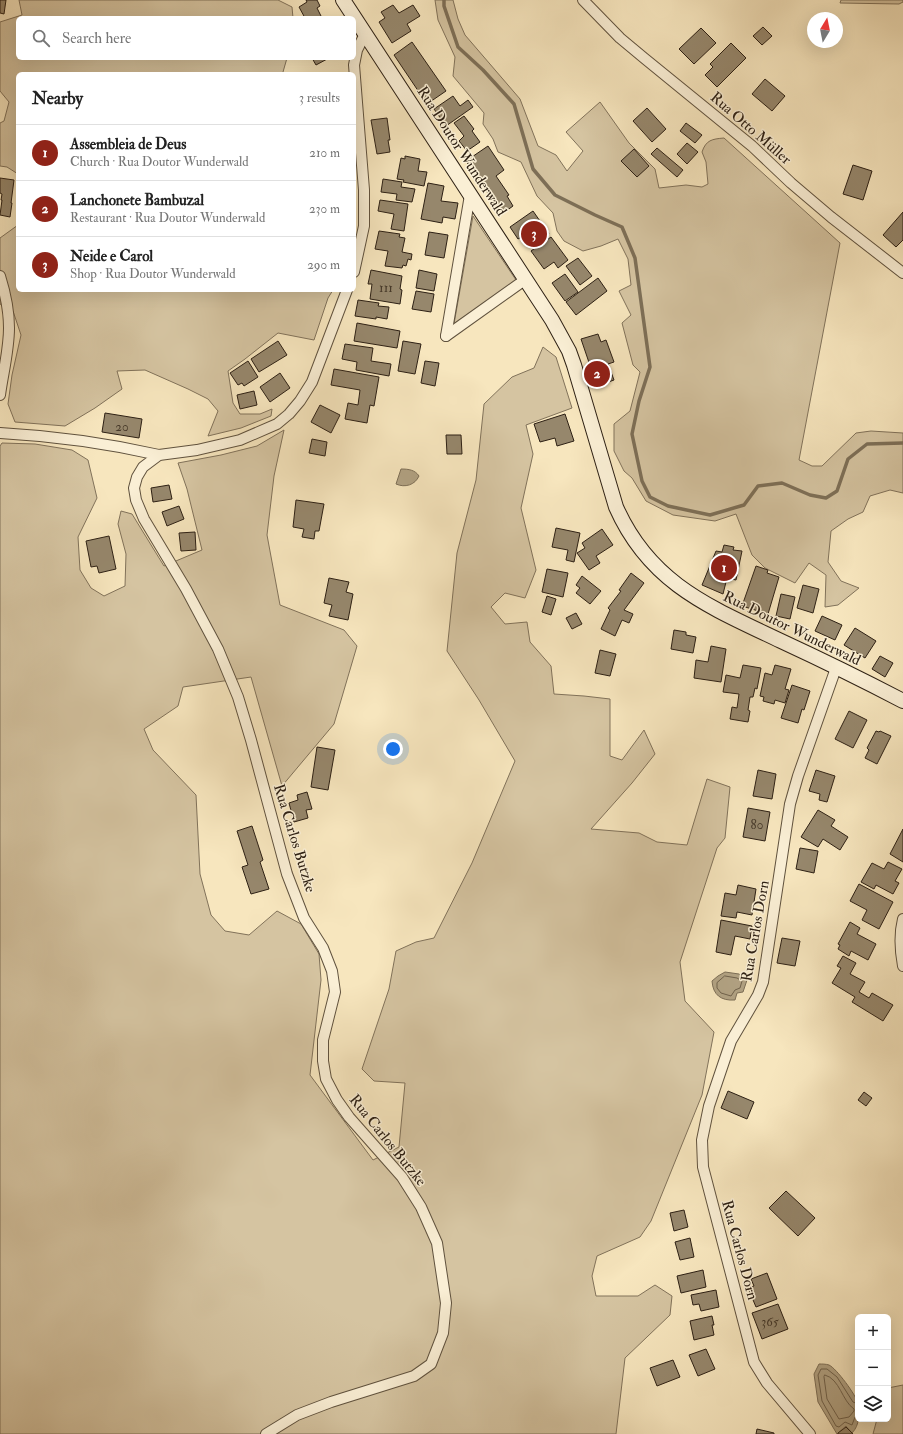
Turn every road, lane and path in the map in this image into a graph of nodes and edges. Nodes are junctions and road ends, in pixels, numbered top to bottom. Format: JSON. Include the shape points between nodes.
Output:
{"nodes":[{"id":1,"x":343,"y":0,"type":"edge"},
{"id":2,"x":583,"y":0,"type":"edge"},
{"id":3,"x":353,"y":16,"type":"edge"},
{"id":4,"x":356,"y":20,"type":"edge"},
{"id":5,"x":365,"y":34,"type":"junction"},
{"id":6,"x":356,"y":55,"type":"edge"},
{"id":7,"x":355,"y":60,"type":"edge"},
{"id":8,"x":355,"y":72,"type":"edge"},
{"id":9,"x":356,"y":89,"type":"edge"},
{"id":10,"x":470,"y":195,"type":"junction"},
{"id":11,"x":356,"y":263,"type":"edge"},
{"id":12,"x":903,"y":273,"type":"edge"},
{"id":13,"x":0,"y":276,"type":"edge"},
{"id":14,"x":526,"y":279,"type":"junction"},
{"id":15,"x":346,"y":292,"type":"edge"},
{"id":16,"x":0,"y":395,"type":"edge"},
{"id":17,"x":0,"y":433,"type":"edge"},
{"id":18,"x":159,"y":455,"type":"junction"},
{"id":19,"x":836,"y":668,"type":"junction"},
{"id":20,"x":903,"y":701,"type":"edge"},
{"id":21,"x":903,"y":919,"type":"edge"},
{"id":22,"x":903,"y":966,"type":"edge"},
{"id":23,"x":266,"y":1434,"type":"edge"},
{"id":24,"x":810,"y":1434,"type":"edge"}],
"edges":[{"from":1,"to":3,"type":"street","name":"Rua Doutor Wunderwald"},
{"from":2,"to":12,"type":"street","name":"Rua Otto Müller","via":[[620,38],[752,146],[831,217]]},
{"from":4,"to":5,"type":"street","name":"Rua Doutor Wunderwald"},
{"from":5,"to":6,"type":"street"},
{"from":5,"to":10,"type":"street","name":"Rua Doutor Wunderwald"},
{"from":7,"to":8,"type":"street"},
{"from":9,"to":11,"type":"street","via":[[364,190],[364,226]]},
{"from":10,"to":14,"type":"street","name":"Rua Doutor Wunderwald"},
{"from":10,"to":14,"type":"street","via":[[446,336]]},
{"from":13,"to":16,"type":"street","via":[[9,326]]},
{"from":14,"to":19,"type":"street","name":"Rua Doutor Wunderwald","via":[[569,351],[616,507],[636,546],[666,576],[693,597]]},
{"from":15,"to":18,"type":"street","name":"Rua Carlos Butzke","via":[[312,382],[289,414],[277,424],[240,440],[197,450]]},
{"from":17,"to":18,"type":"street","via":[[72,439]]},
{"from":18,"to":23,"type":"street","name":"Rua Carlos Butzke","via":[[143,467],[137,476],[134,488],[136,500],[144,519],[218,649],[238,697],[287,874],[304,918],[323,948],[332,972],[335,992],[323,1040],[326,1079],[349,1117],[402,1177],[421,1207],[437,1243],[446,1303],[442,1333],[431,1364],[414,1376],[297,1415]]},
{"from":19,"to":20,"type":"street","name":"Rua Doutor Wunderwald"},
{"from":19,"to":24,"type":"street","name":"Rua Carlos Dorn","via":[[790,804],[763,982],[731,1041],[709,1106],[702,1140],[703,1167],[754,1362],[767,1383]]},
{"from":21,"to":22,"type":"street","via":[[900,929]]}]}
